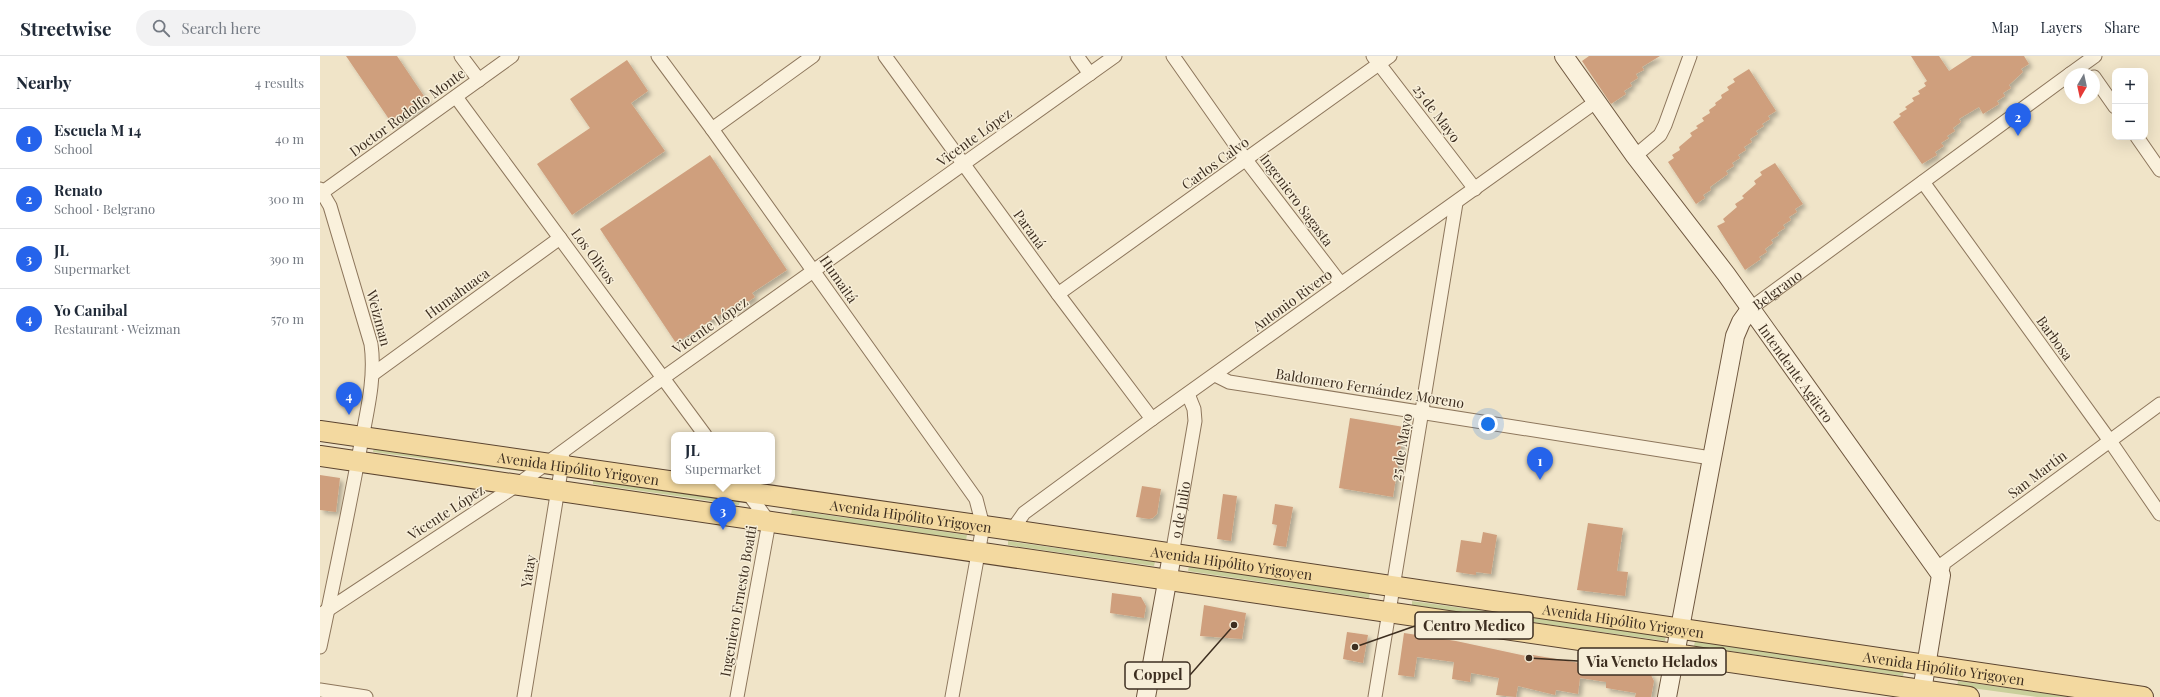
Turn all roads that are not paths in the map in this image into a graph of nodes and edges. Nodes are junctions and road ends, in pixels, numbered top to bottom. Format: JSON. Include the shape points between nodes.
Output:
{"nodes":[{"id":1,"x":461,"y":56,"type":"edge"},
{"id":2,"x":512,"y":56,"type":"edge"},
{"id":3,"x":658,"y":56,"type":"edge"},
{"id":4,"x":813,"y":56,"type":"edge"},
{"id":5,"x":885,"y":56,"type":"edge"},
{"id":6,"x":1077,"y":56,"type":"edge"},
{"id":7,"x":1115,"y":56,"type":"edge"},
{"id":8,"x":1173,"y":56,"type":"edge"},
{"id":9,"x":1564,"y":56,"type":"edge"},
{"id":10,"x":1690,"y":56,"type":"edge"},
{"id":11,"x":1381,"y":59,"type":"edge"},
{"id":12,"x":2088,"y":62,"type":"edge"},
{"id":13,"x":2079,"y":68,"type":"edge"},
{"id":14,"x":1090,"y":74,"type":"junction"},
{"id":15,"x":2064,"y":78,"type":"edge"},
{"id":16,"x":479,"y":80,"type":"junction"},
{"id":17,"x":2100,"y":86,"type":"edge"},
{"id":18,"x":456,"y":97,"type":"junction"},
{"id":19,"x":1597,"y":101,"type":"junction"},
{"id":20,"x":2113,"y":104,"type":"edge"},
{"id":21,"x":712,"y":129,"type":"junction"},
{"id":22,"x":2138,"y":140,"type":"edge"},
{"id":23,"x":1635,"y":156,"type":"junction"},
{"id":24,"x":1246,"y":160,"type":"junction"},
{"id":25,"x":964,"y":164,"type":"junction"},
{"id":26,"x":2160,"y":170,"type":"edge"},
{"id":27,"x":1922,"y":182,"type":"junction"},
{"id":28,"x":1475,"y":189,"type":"junction"},
{"id":29,"x":321,"y":192,"type":"edge"},
{"id":30,"x":1456,"y":203,"type":"junction"},
{"id":31,"x":560,"y":238,"type":"junction"},
{"id":32,"x":814,"y":272,"type":"junction"},
{"id":33,"x":1341,"y":284,"type":"junction"},
{"id":34,"x":1058,"y":294,"type":"junction"},
{"id":35,"x":1751,"y":308,"type":"junction"},
{"id":36,"x":373,"y":374,"type":"junction"},
{"id":37,"x":1215,"y":375,"type":"junction"},
{"id":38,"x":663,"y":378,"type":"junction"},
{"id":39,"x":1188,"y":394,"type":"junction"},
{"id":40,"x":2160,"y":404,"type":"edge"},
{"id":41,"x":1423,"y":412,"type":"junction"},
{"id":42,"x":1152,"y":419,"type":"junction"},
{"id":43,"x":320,"y":431,"type":"edge"},
{"id":44,"x":703,"y":432,"type":"edge"},
{"id":45,"x":362,"y":437,"type":"junction"},
{"id":46,"x":2110,"y":442,"type":"junction"},
{"id":47,"x":320,"y":456,"type":"edge"},
{"id":48,"x":1711,"y":458,"type":"junction"},
{"id":49,"x":557,"y":460,"type":"junction"},
{"id":50,"x":358,"y":461,"type":"junction"},
{"id":51,"x":671,"y":476,"type":"edge"},
{"id":52,"x":723,"y":484,"type":"edge"},
{"id":53,"x":517,"y":485,"type":"junction"},
{"id":54,"x":744,"y":487,"type":"edge"},
{"id":55,"x":558,"y":491,"type":"junction"},
{"id":56,"x":2160,"y":514,"type":"edge"},
{"id":57,"x":769,"y":522,"type":"junction"},
{"id":58,"x":983,"y":526,"type":"junction"},
{"id":59,"x":1012,"y":530,"type":"junction"},
{"id":60,"x":979,"y":553,"type":"junction"},
{"id":61,"x":1172,"y":555,"type":"junction"},
{"id":62,"x":1941,"y":575,"type":"junction"},
{"id":63,"x":1168,"y":578,"type":"junction"},
{"id":64,"x":1392,"y":587,"type":"junction"},
{"id":65,"x":1388,"y":611,"type":"junction"},
{"id":66,"x":324,"y":612,"type":"edge"},
{"id":67,"x":1680,"y":630,"type":"junction"},
{"id":68,"x":320,"y":647,"type":"edge"},
{"id":69,"x":1676,"y":653,"type":"junction"},
{"id":70,"x":1927,"y":666,"type":"junction"},
{"id":71,"x":320,"y":690,"type":"edge"},
{"id":72,"x":1922,"y":694,"type":"edge"},
{"id":73,"x":366,"y":697,"type":"edge"},
{"id":74,"x":524,"y":697,"type":"edge"},
{"id":75,"x":737,"y":697,"type":"edge"},
{"id":76,"x":952,"y":697,"type":"edge"},
{"id":77,"x":1146,"y":697,"type":"edge"},
{"id":78,"x":1375,"y":697,"type":"edge"},
{"id":79,"x":1667,"y":697,"type":"edge"},
{"id":80,"x":1969,"y":697,"type":"edge"},
{"id":81,"x":2143,"y":697,"type":"edge"}],
"edges":[{"from":1,"to":16,"type":"street"},
{"from":2,"to":16,"type":"street","name":"Doctor Rodolfo Monte"},
{"from":3,"to":21,"type":"street","name":"Humaitá"},
{"from":4,"to":21,"type":"street"},
{"from":5,"to":25,"type":"street","name":"Paraná"},
{"from":6,"to":14,"type":"street"},
{"from":7,"to":14,"type":"street","name":"Vicente López"},
{"from":8,"to":24,"type":"street","name":"Ingeniero Sagasta"},
{"from":9,"to":19,"type":"street","name":"Intendente Agüero"},
{"from":10,"to":23,"type":"street","via":[[1660,135]]},
{"from":11,"to":24,"type":"street","name":"Carlos Calvo"},
{"from":11,"to":28,"type":"street","name":"25 de Mayo"},
{"from":12,"to":13,"type":"street","name":"Belgrano"},
{"from":14,"to":25,"type":"street","name":"Vicente López"},
{"from":15,"to":27,"type":"street","name":"Belgrano"},
{"from":16,"to":18,"type":"street","name":"Doctor Rodolfo Monte"},
{"from":17,"to":20,"type":"street"},
{"from":18,"to":29,"type":"street","name":"Doctor Rodolfo Monte"},
{"from":18,"to":31,"type":"street","name":"Los Olivos"},
{"from":19,"to":23,"type":"street","name":"Intendente Agüero"},
{"from":19,"to":28,"type":"street","name":"Antonio Rivero"},
{"from":21,"to":32,"type":"street","name":"Humaitá"},
{"from":22,"to":26,"type":"street"},
{"from":23,"to":35,"type":"street","name":"Intendente Agüero"},
{"from":24,"to":33,"type":"street","name":"Ingeniero Sagasta"},
{"from":24,"to":34,"type":"street","name":"Carlos Calvo"},
{"from":25,"to":32,"type":"street","name":"Vicente López"},
{"from":25,"to":34,"type":"street","name":"Paraná"},
{"from":27,"to":35,"type":"street","name":"Belgrano"},
{"from":27,"to":46,"type":"street","name":"Barbosa"},
{"from":28,"to":30,"type":"street","name":"Antonio Rivero"},
{"from":29,"to":36,"type":"street","name":"Weizman","via":[[330,206],[371,344]]},
{"from":30,"to":33,"type":"street","name":"Antonio Rivero"},
{"from":30,"to":41,"type":"street","name":"25 de Mayo"},
{"from":31,"to":36,"type":"street","name":"Humahuaca"},
{"from":31,"to":38,"type":"street","name":"Los Olivos"},
{"from":32,"to":38,"type":"street","name":"Vicente López"},
{"from":32,"to":58,"type":"street","name":"Humaitá","via":[[976,499]]},
{"from":33,"to":37,"type":"street","name":"Antonio Rivero"},
{"from":34,"to":42,"type":"street","name":"Paraná"},
{"from":35,"to":48,"type":"street","name":"Belgrano","via":[[1735,336]]},
{"from":35,"to":62,"type":"street","name":"Intendente Agüero"},
{"from":36,"to":45,"type":"street","name":"Weizman"},
{"from":37,"to":39,"type":"street","name":"Antonio Rivero"},
{"from":37,"to":41,"type":"street","name":"Baldomero Fernández Moreno","via":[[1229,382]]},
{"from":38,"to":44,"type":"street","name":"Los Olivos"},
{"from":38,"to":49,"type":"street","name":"Vicente López"},
{"from":39,"to":42,"type":"street","name":"Antonio Rivero"},
{"from":39,"to":61,"type":"street","name":"9 de Julio","via":[[1194,409],[1195,422]]},
{"from":40,"to":46,"type":"street","name":"San Martín"},
{"from":41,"to":48,"type":"street","name":"Baldomero Fernández Moreno"},
{"from":41,"to":64,"type":"street","name":"25 de Mayo"},
{"from":42,"to":59,"type":"street","name":"Antonio Rivero","via":[[1024,513]]},
{"from":43,"to":45,"type":"main road","name":"Avenida Hipólito Yrigoyen"},
{"from":45,"to":49,"type":"main road","name":"Avenida Hipólito Yrigoyen"},
{"from":45,"to":50,"type":"street","name":"Weizman"},
{"from":46,"to":56,"type":"street","name":"Barbosa"},
{"from":46,"to":62,"type":"street","name":"San Martín","via":[[1944,563]]},
{"from":47,"to":50,"type":"main road","name":"Avenida Hipólito Yrigoyen"},
{"from":48,"to":67,"type":"street","name":"Belgrano"},
{"from":49,"to":51,"type":"main road","name":"Avenida Hipólito Yrigoyen"},
{"from":49,"to":53,"type":"street","name":"Vicente López"},
{"from":49,"to":55,"type":"street","name":"Yatay"},
{"from":50,"to":53,"type":"main road","name":"Avenida Hipólito Yrigoyen"},
{"from":50,"to":66,"type":"street","name":"Weizman"},
{"from":52,"to":54,"type":"main road","name":"Avenida Hipólito Yrigoyen"},
{"from":53,"to":55,"type":"main road","name":"Avenida Hipólito Yrigoyen"},
{"from":53,"to":66,"type":"street","name":"Vicente López"},
{"from":54,"to":57,"type":"street","name":"Ingeniero Ernesto Boatti"},
{"from":54,"to":58,"type":"main road","name":"Avenida Hipólito Yrigoyen"},
{"from":55,"to":57,"type":"main road","name":"Avenida Hipólito Yrigoyen"},
{"from":55,"to":74,"type":"street","name":"Yatay"},
{"from":57,"to":60,"type":"main road","name":"Avenida Hipólito Yrigoyen"},
{"from":57,"to":75,"type":"street","name":"Ingeniero Ernesto Boatti"},
{"from":58,"to":59,"type":"main road","name":"Avenida Hipólito Yrigoyen"},
{"from":58,"to":60,"type":"street"},
{"from":59,"to":61,"type":"main road","name":"Avenida Hipólito Yrigoyen"},
{"from":60,"to":63,"type":"main road","name":"Avenida Hipólito Yrigoyen"},
{"from":60,"to":76,"type":"street"},
{"from":61,"to":63,"type":"street","name":"9 de Julio"},
{"from":61,"to":64,"type":"main road","name":"Avenida Hipólito Yrigoyen"},
{"from":62,"to":70,"type":"street"},
{"from":63,"to":65,"type":"main road","name":"Avenida Hipólito Yrigoyen"},
{"from":63,"to":77,"type":"street","name":"9 de Julio"},
{"from":64,"to":65,"type":"street","name":"25 de Mayo"},
{"from":64,"to":67,"type":"main road","name":"Avenida Hipólito Yrigoyen"},
{"from":65,"to":69,"type":"main road","name":"Avenida Hipólito Yrigoyen"},
{"from":65,"to":78,"type":"street","name":"25 de Mayo"},
{"from":66,"to":68,"type":"street","name":"Weizman"},
{"from":67,"to":69,"type":"street","name":"Belgrano"},
{"from":67,"to":70,"type":"main road","name":"Avenida Hipólito Yrigoyen"},
{"from":69,"to":72,"type":"main road","name":"Avenida Hipólito Yrigoyen"},
{"from":69,"to":79,"type":"street","name":"Belgrano"},
{"from":70,"to":72,"type":"street"},
{"from":70,"to":81,"type":"main road","name":"Avenida Hipólito Yrigoyen"},
{"from":71,"to":73,"type":"street"},
{"from":72,"to":80,"type":"main road","name":"Avenida Hipólito Yrigoyen"}]}
